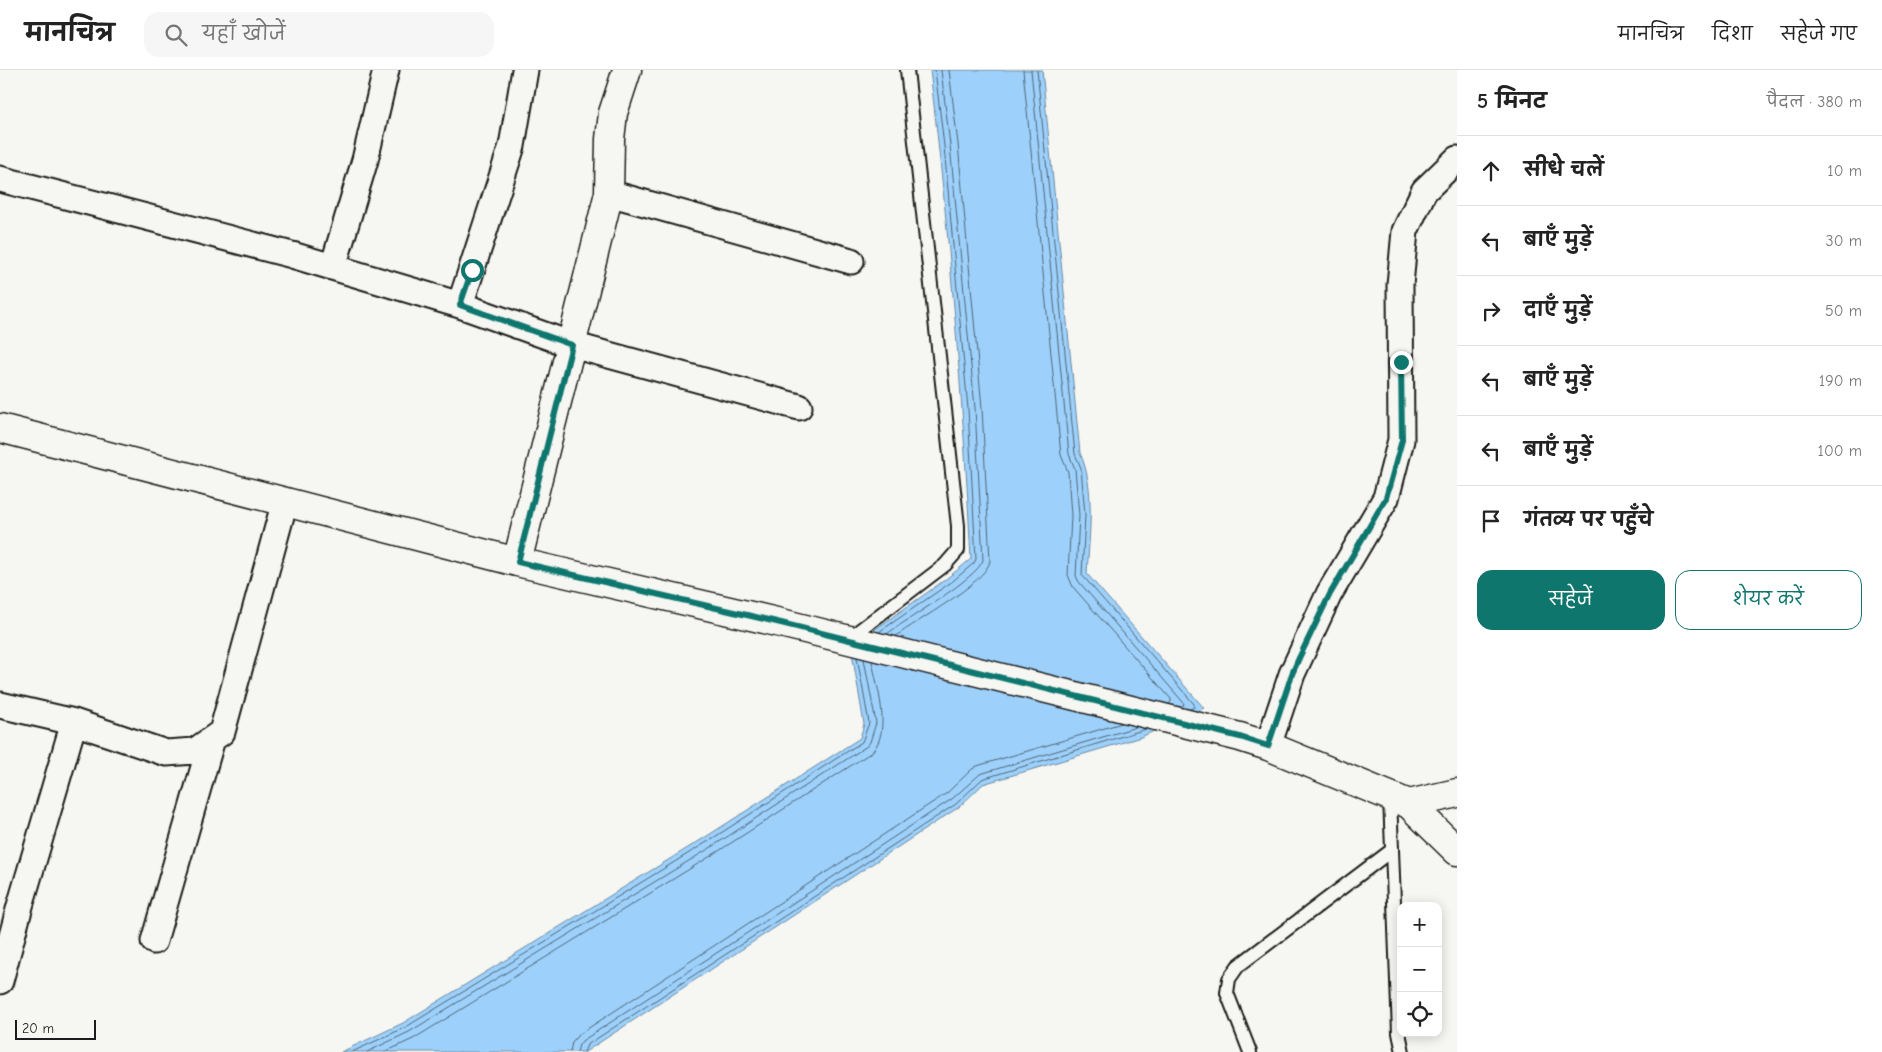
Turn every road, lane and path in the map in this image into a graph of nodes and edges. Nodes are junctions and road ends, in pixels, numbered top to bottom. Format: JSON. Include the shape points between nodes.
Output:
{"nodes":[{"id":1,"x":386,"y":70,"type":"edge"},
{"id":2,"x":524,"y":70,"type":"edge"},
{"id":3,"x":626,"y":70,"type":"edge"},
{"id":4,"x":907,"y":70,"type":"edge"},
{"id":5,"x":1457,"y":159,"type":"edge"},
{"id":6,"x":0,"y":179,"type":"edge"},
{"id":7,"x":609,"y":193,"type":"junction"},
{"id":8,"x":851,"y":261,"type":"dead end"},
{"id":9,"x":333,"y":267,"type":"junction"},
{"id":10,"x":460,"y":305,"type":"junction"},
{"id":11,"x":572,"y":345,"type":"junction"},
{"id":12,"x":799,"y":406,"type":"dead end"},
{"id":13,"x":0,"y":428,"type":"edge"},
{"id":14,"x":285,"y":501,"type":"junction"},
{"id":15,"x":518,"y":562,"type":"junction"},
{"id":16,"x":847,"y":640,"type":"junction"},
{"id":17,"x":0,"y":704,"type":"edge"},
{"id":18,"x":74,"y":722,"type":"junction"},
{"id":19,"x":212,"y":739,"type":"junction"},
{"id":20,"x":1268,"y":746,"type":"junction"},
{"id":21,"x":1457,"y":793,"type":"edge"},
{"id":22,"x":1399,"y":800,"type":"junction"},
{"id":23,"x":1392,"y":850,"type":"junction"},
{"id":24,"x":1457,"y":851,"type":"edge"},
{"id":25,"x":10,"y":904,"type":"edge"},
{"id":26,"x":154,"y":941,"type":"dead end"},
{"id":27,"x":0,"y":981,"type":"edge"},
{"id":28,"x":1250,"y":1052,"type":"edge"},
{"id":29,"x":1403,"y":1052,"type":"edge"}],
"edges":[{"from":1,"to":9,"type":"street","via":[[365,160]]},
{"from":2,"to":10,"type":"street","via":[[512,146]]},
{"from":3,"to":7,"type":"street","via":[[613,113]]},
{"from":4,"to":16,"type":"lane","via":[[958,526],[958,550],[945,565]]},
{"from":5,"to":20,"type":"street","via":[[1424,191],[1405,231],[1400,285],[1402,440],[1386,498],[1313,629],[1292,674]]},
{"from":6,"to":9,"type":"street"},
{"from":7,"to":8,"type":"street"},
{"from":7,"to":11,"type":"street"},
{"from":9,"to":10,"type":"street"},
{"from":10,"to":11,"type":"street"},
{"from":11,"to":12,"type":"street"},
{"from":11,"to":15,"type":"street"},
{"from":13,"to":14,"type":"street"},
{"from":14,"to":15,"type":"street"},
{"from":14,"to":19,"type":"street","via":[[222,732]]},
{"from":15,"to":16,"type":"street"},
{"from":16,"to":20,"type":"street"},
{"from":17,"to":18,"type":"street"},
{"from":18,"to":19,"type":"street","via":[[166,754],[195,750]]},
{"from":18,"to":25,"type":"street"},
{"from":19,"to":26,"type":"street"},
{"from":20,"to":22,"type":"street"},
{"from":21,"to":22,"type":"street"},
{"from":22,"to":23,"type":"lane"},
{"from":22,"to":24,"type":"street"},
{"from":23,"to":28,"type":"lane","via":[[1238,966],[1229,979],[1227,993]]},
{"from":23,"to":29,"type":"lane","via":[[1399,1033]]},
{"from":25,"to":27,"type":"street"}]}
